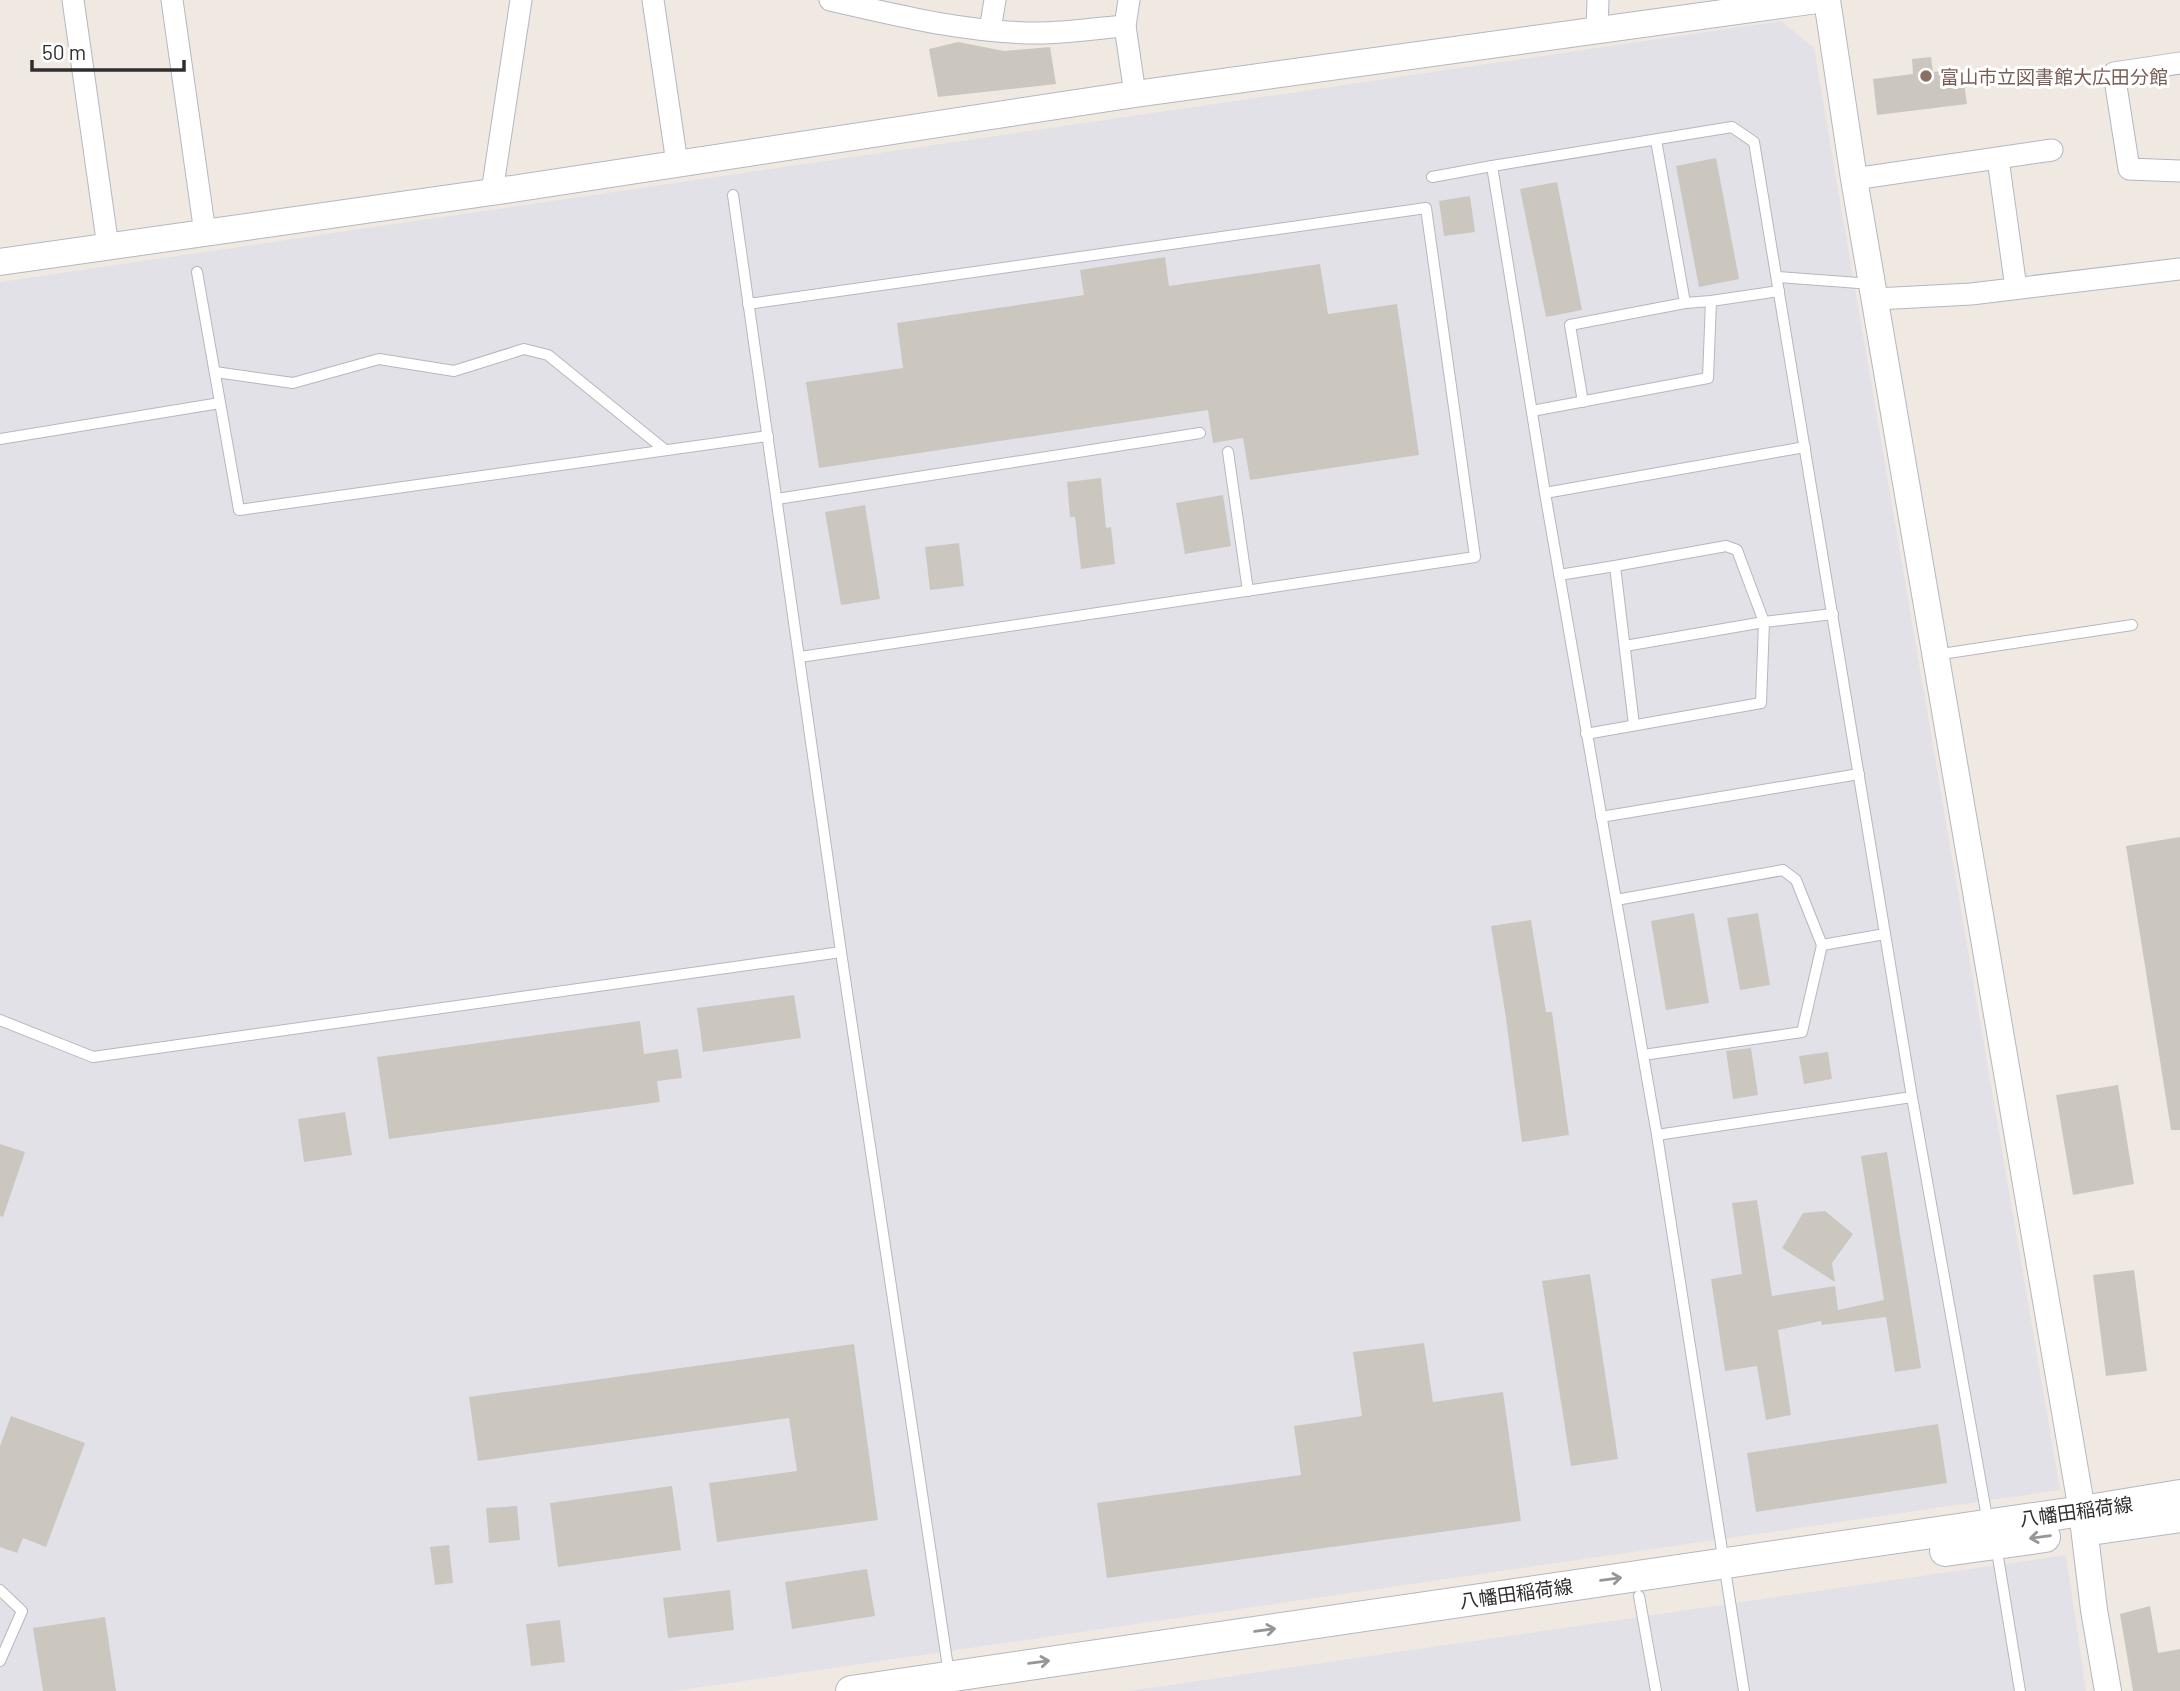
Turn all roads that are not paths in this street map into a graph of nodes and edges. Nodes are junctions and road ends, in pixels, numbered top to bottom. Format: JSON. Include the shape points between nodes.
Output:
{"nodes":[{"id":1,"x":73,"y":0,"type":"edge"},
{"id":2,"x":172,"y":0,"type":"edge"},
{"id":3,"x":522,"y":0,"type":"edge"},
{"id":4,"x":653,"y":0,"type":"edge"},
{"id":5,"x":830,"y":0,"type":"edge"},
{"id":6,"x":995,"y":0,"type":"edge"},
{"id":7,"x":1129,"y":0,"type":"edge"},
{"id":8,"x":1598,"y":0,"type":"edge"},
{"id":9,"x":1817,"y":0,"type":"edge"},
{"id":10,"x":1827,"y":0,"type":"edge"},
{"id":11,"x":1744,"y":5,"type":"edge"},
{"id":12,"x":1125,"y":26,"type":"junction"},
{"id":13,"x":990,"y":30,"type":"junction"},
{"id":14,"x":1597,"y":31,"type":"junction"},
{"id":15,"x":2180,"y":63,"type":"edge"},
{"id":16,"x":1135,"y":94,"type":"junction"},
{"id":17,"x":1656,"y":140,"type":"junction"},
{"id":18,"x":2052,"y":150,"type":"dead end"},
{"id":19,"x":1998,"y":159,"type":"junction"},
{"id":20,"x":677,"y":163,"type":"junction"},
{"id":21,"x":1492,"y":166,"type":"junction"},
{"id":22,"x":2180,"y":171,"type":"edge"},
{"id":23,"x":1432,"y":177,"type":"dead end"},
{"id":24,"x":1854,"y":179,"type":"junction"},
{"id":25,"x":492,"y":192,"type":"junction"},
{"id":26,"x":733,"y":195,"type":"dead end"},
{"id":27,"x":205,"y":233,"type":"junction"},
{"id":28,"x":108,"y":247,"type":"junction"},
{"id":29,"x":0,"y":262,"type":"edge"},
{"id":30,"x":2180,"y":269,"type":"edge"},
{"id":31,"x":197,"y":272,"type":"dead end"},
{"id":32,"x":1777,"y":277,"type":"junction"},
{"id":33,"x":2016,"y":288,"type":"junction"},
{"id":34,"x":1779,"y":291,"type":"junction"},
{"id":35,"x":1875,"y":291,"type":"junction"},
{"id":36,"x":1711,"y":301,"type":"junction"},
{"id":37,"x":1685,"y":303,"type":"junction"},
{"id":38,"x":748,"y":304,"type":"junction"},
{"id":39,"x":215,"y":372,"type":"junction"},
{"id":40,"x":220,"y":402,"type":"junction"},
{"id":41,"x":1583,"y":402,"type":"junction"},
{"id":42,"x":1532,"y":411,"type":"junction"},
{"id":43,"x":1200,"y":433,"type":"dead end"},
{"id":44,"x":768,"y":436,"type":"junction"},
{"id":45,"x":0,"y":439,"type":"edge"},
{"id":46,"x":1805,"y":447,"type":"junction"},
{"id":47,"x":665,"y":450,"type":"junction"},
{"id":48,"x":1228,"y":452,"type":"dead end"},
{"id":49,"x":1545,"y":493,"type":"junction"},
{"id":50,"x":777,"y":499,"type":"junction"},
{"id":51,"x":1615,"y":566,"type":"junction"},
{"id":52,"x":1559,"y":575,"type":"junction"},
{"id":53,"x":1248,"y":591,"type":"junction"},
{"id":54,"x":1833,"y":614,"type":"junction"},
{"id":55,"x":1764,"y":622,"type":"junction"},
{"id":56,"x":2132,"y":625,"type":"dead end"},
{"id":57,"x":1625,"y":646,"type":"junction"},
{"id":58,"x":1935,"y":654,"type":"junction"},
{"id":59,"x":800,"y":657,"type":"junction"},
{"id":60,"x":1634,"y":725,"type":"junction"},
{"id":61,"x":1586,"y":734,"type":"junction"},
{"id":62,"x":1859,"y":774,"type":"junction"},
{"id":63,"x":1601,"y":817,"type":"junction"},
{"id":64,"x":1616,"y":900,"type":"junction"},
{"id":65,"x":1885,"y":934,"type":"junction"},
{"id":66,"x":1822,"y":945,"type":"junction"},
{"id":67,"x":841,"y":952,"type":"junction"},
{"id":68,"x":0,"y":1020,"type":"edge"},
{"id":69,"x":1643,"y":1055,"type":"junction"},
{"id":70,"x":1912,"y":1097,"type":"junction"},
{"id":71,"x":1657,"y":1135,"type":"junction"},
{"id":72,"x":2180,"y":1495,"type":"edge"},
{"id":73,"x":2180,"y":1517,"type":"edge"},
{"id":74,"x":2083,"y":1521,"type":"junction"},
{"id":75,"x":1992,"y":1533,"type":"junction"},
{"id":76,"x":1724,"y":1574,"type":"junction"},
{"id":77,"x":0,"y":1590,"type":"edge"},
{"id":78,"x":1639,"y":1596,"type":"junction"},
{"id":79,"x":0,"y":1661,"type":"edge"},
{"id":80,"x":991,"y":1680,"type":"edge"},
{"id":81,"x":950,"y":1684,"type":"edge"},
{"id":82,"x":851,"y":1691,"type":"edge"},
{"id":83,"x":1656,"y":1691,"type":"edge"},
{"id":84,"x":1744,"y":1691,"type":"edge"},
{"id":85,"x":2020,"y":1691,"type":"edge"},
{"id":86,"x":2108,"y":1691,"type":"edge"}],
"edges":[{"from":1,"to":28,"type":"street"},
{"from":2,"to":27,"type":"street"},
{"from":3,"to":25,"type":"street"},
{"from":4,"to":20,"type":"street"},
{"from":5,"to":13,"type":"street"},
{"from":6,"to":13,"type":"street"},
{"from":7,"to":12,"type":"street"},
{"from":8,"to":14,"type":"street"},
{"from":9,"to":11,"type":"street"},
{"from":10,"to":24,"type":"street"},
{"from":11,"to":14,"type":"street"},
{"from":12,"to":13,"type":"street","via":[[1040,33]]},
{"from":12,"to":16,"type":"street"},
{"from":14,"to":16,"type":"street"},
{"from":15,"to":22,"type":"street","via":[[2114,73],[2129,169]]},
{"from":16,"to":20,"type":"street"},
{"from":17,"to":21,"type":"lane"},
{"from":17,"to":32,"type":"lane","via":[[1732,127],[1754,142]]},
{"from":17,"to":37,"type":"lane"},
{"from":18,"to":19,"type":"street"},
{"from":19,"to":24,"type":"street"},
{"from":19,"to":33,"type":"street"},
{"from":20,"to":25,"type":"street"},
{"from":21,"to":23,"type":"lane"},
{"from":21,"to":42,"type":"lane"},
{"from":24,"to":35,"type":"street"},
{"from":25,"to":27,"type":"street"},
{"from":26,"to":38,"type":"lane"},
{"from":27,"to":28,"type":"street"},
{"from":28,"to":29,"type":"street"},
{"from":30,"to":33,"type":"street"},
{"from":31,"to":39,"type":"lane"},
{"from":32,"to":34,"type":"lane"},
{"from":32,"to":35,"type":"lane"},
{"from":33,"to":35,"type":"street","via":[[1971,294]]},
{"from":34,"to":36,"type":"lane"},
{"from":34,"to":46,"type":"lane"},
{"from":35,"to":58,"type":"street"},
{"from":36,"to":37,"type":"lane"},
{"from":36,"to":41,"type":"lane","via":[[1708,378]]},
{"from":37,"to":41,"type":"lane","via":[[1570,325]]},
{"from":38,"to":44,"type":"lane"},
{"from":38,"to":53,"type":"lane","via":[[1426,208],[1475,557]]},
{"from":39,"to":40,"type":"lane"},
{"from":39,"to":47,"type":"lane","via":[[293,383],[379,359],[454,371],[524,349],[548,355]]},
{"from":40,"to":45,"type":"lane"},
{"from":40,"to":47,"type":"lane","via":[[239,510]]},
{"from":41,"to":42,"type":"lane"},
{"from":42,"to":49,"type":"lane"},
{"from":43,"to":50,"type":"lane"},
{"from":44,"to":47,"type":"lane"},
{"from":44,"to":50,"type":"lane"},
{"from":46,"to":49,"type":"lane"},
{"from":46,"to":54,"type":"lane"},
{"from":48,"to":53,"type":"lane"},
{"from":49,"to":52,"type":"lane"},
{"from":50,"to":59,"type":"lane"},
{"from":51,"to":52,"type":"lane"},
{"from":51,"to":55,"type":"lane","via":[[1726,546],[1737,550]]},
{"from":51,"to":57,"type":"lane"},
{"from":52,"to":61,"type":"lane"},
{"from":53,"to":59,"type":"lane"},
{"from":54,"to":55,"type":"lane"},
{"from":54,"to":62,"type":"lane"},
{"from":55,"to":57,"type":"lane"},
{"from":55,"to":60,"type":"lane","via":[[1761,703]]},
{"from":56,"to":58,"type":"lane"},
{"from":57,"to":60,"type":"lane"},
{"from":58,"to":74,"type":"street"},
{"from":59,"to":67,"type":"lane"},
{"from":60,"to":61,"type":"lane"},
{"from":61,"to":63,"type":"lane"},
{"from":62,"to":63,"type":"lane"},
{"from":62,"to":65,"type":"lane"},
{"from":63,"to":64,"type":"lane"},
{"from":64,"to":66,"type":"lane","via":[[1783,870],[1796,880]]},
{"from":64,"to":69,"type":"lane"},
{"from":65,"to":66,"type":"lane"},
{"from":65,"to":70,"type":"lane"},
{"from":66,"to":69,"type":"lane","via":[[1802,1032]]},
{"from":67,"to":68,"type":"lane","via":[[93,1057]]},
{"from":67,"to":81,"type":"lane"},
{"from":69,"to":71,"type":"lane"},
{"from":70,"to":71,"type":"lane"},
{"from":70,"to":75,"type":"lane"},
{"from":71,"to":76,"type":"lane"},
{"from":72,"to":74,"type":"main road","name":"八幡田稲荷線"},
{"from":73,"to":74,"type":"main road","name":"八幡田稲荷線"},
{"from":74,"to":75,"type":"main road","name":"八幡田稲荷線"},
{"from":74,"to":86,"type":"street"},
{"from":75,"to":76,"type":"main road","name":"八幡田稲荷線"},
{"from":75,"to":85,"type":"lane"},
{"from":76,"to":78,"type":"main road","name":"八幡田稲荷線"},
{"from":80,"to":76,"type":"main road","name":"八幡田稲荷線","one_way":true},
{"from":76,"to":84,"type":"lane"},
{"from":77,"to":79,"type":"lane","via":[[22,1611]]},
{"from":78,"to":80,"type":"main road","name":"八幡田稲荷線"},
{"from":78,"to":83,"type":"lane"},
{"from":80,"to":81,"type":"main road","name":"八幡田稲荷線"},
{"from":81,"to":82,"type":"main road","name":"八幡田稲荷線"}]}
